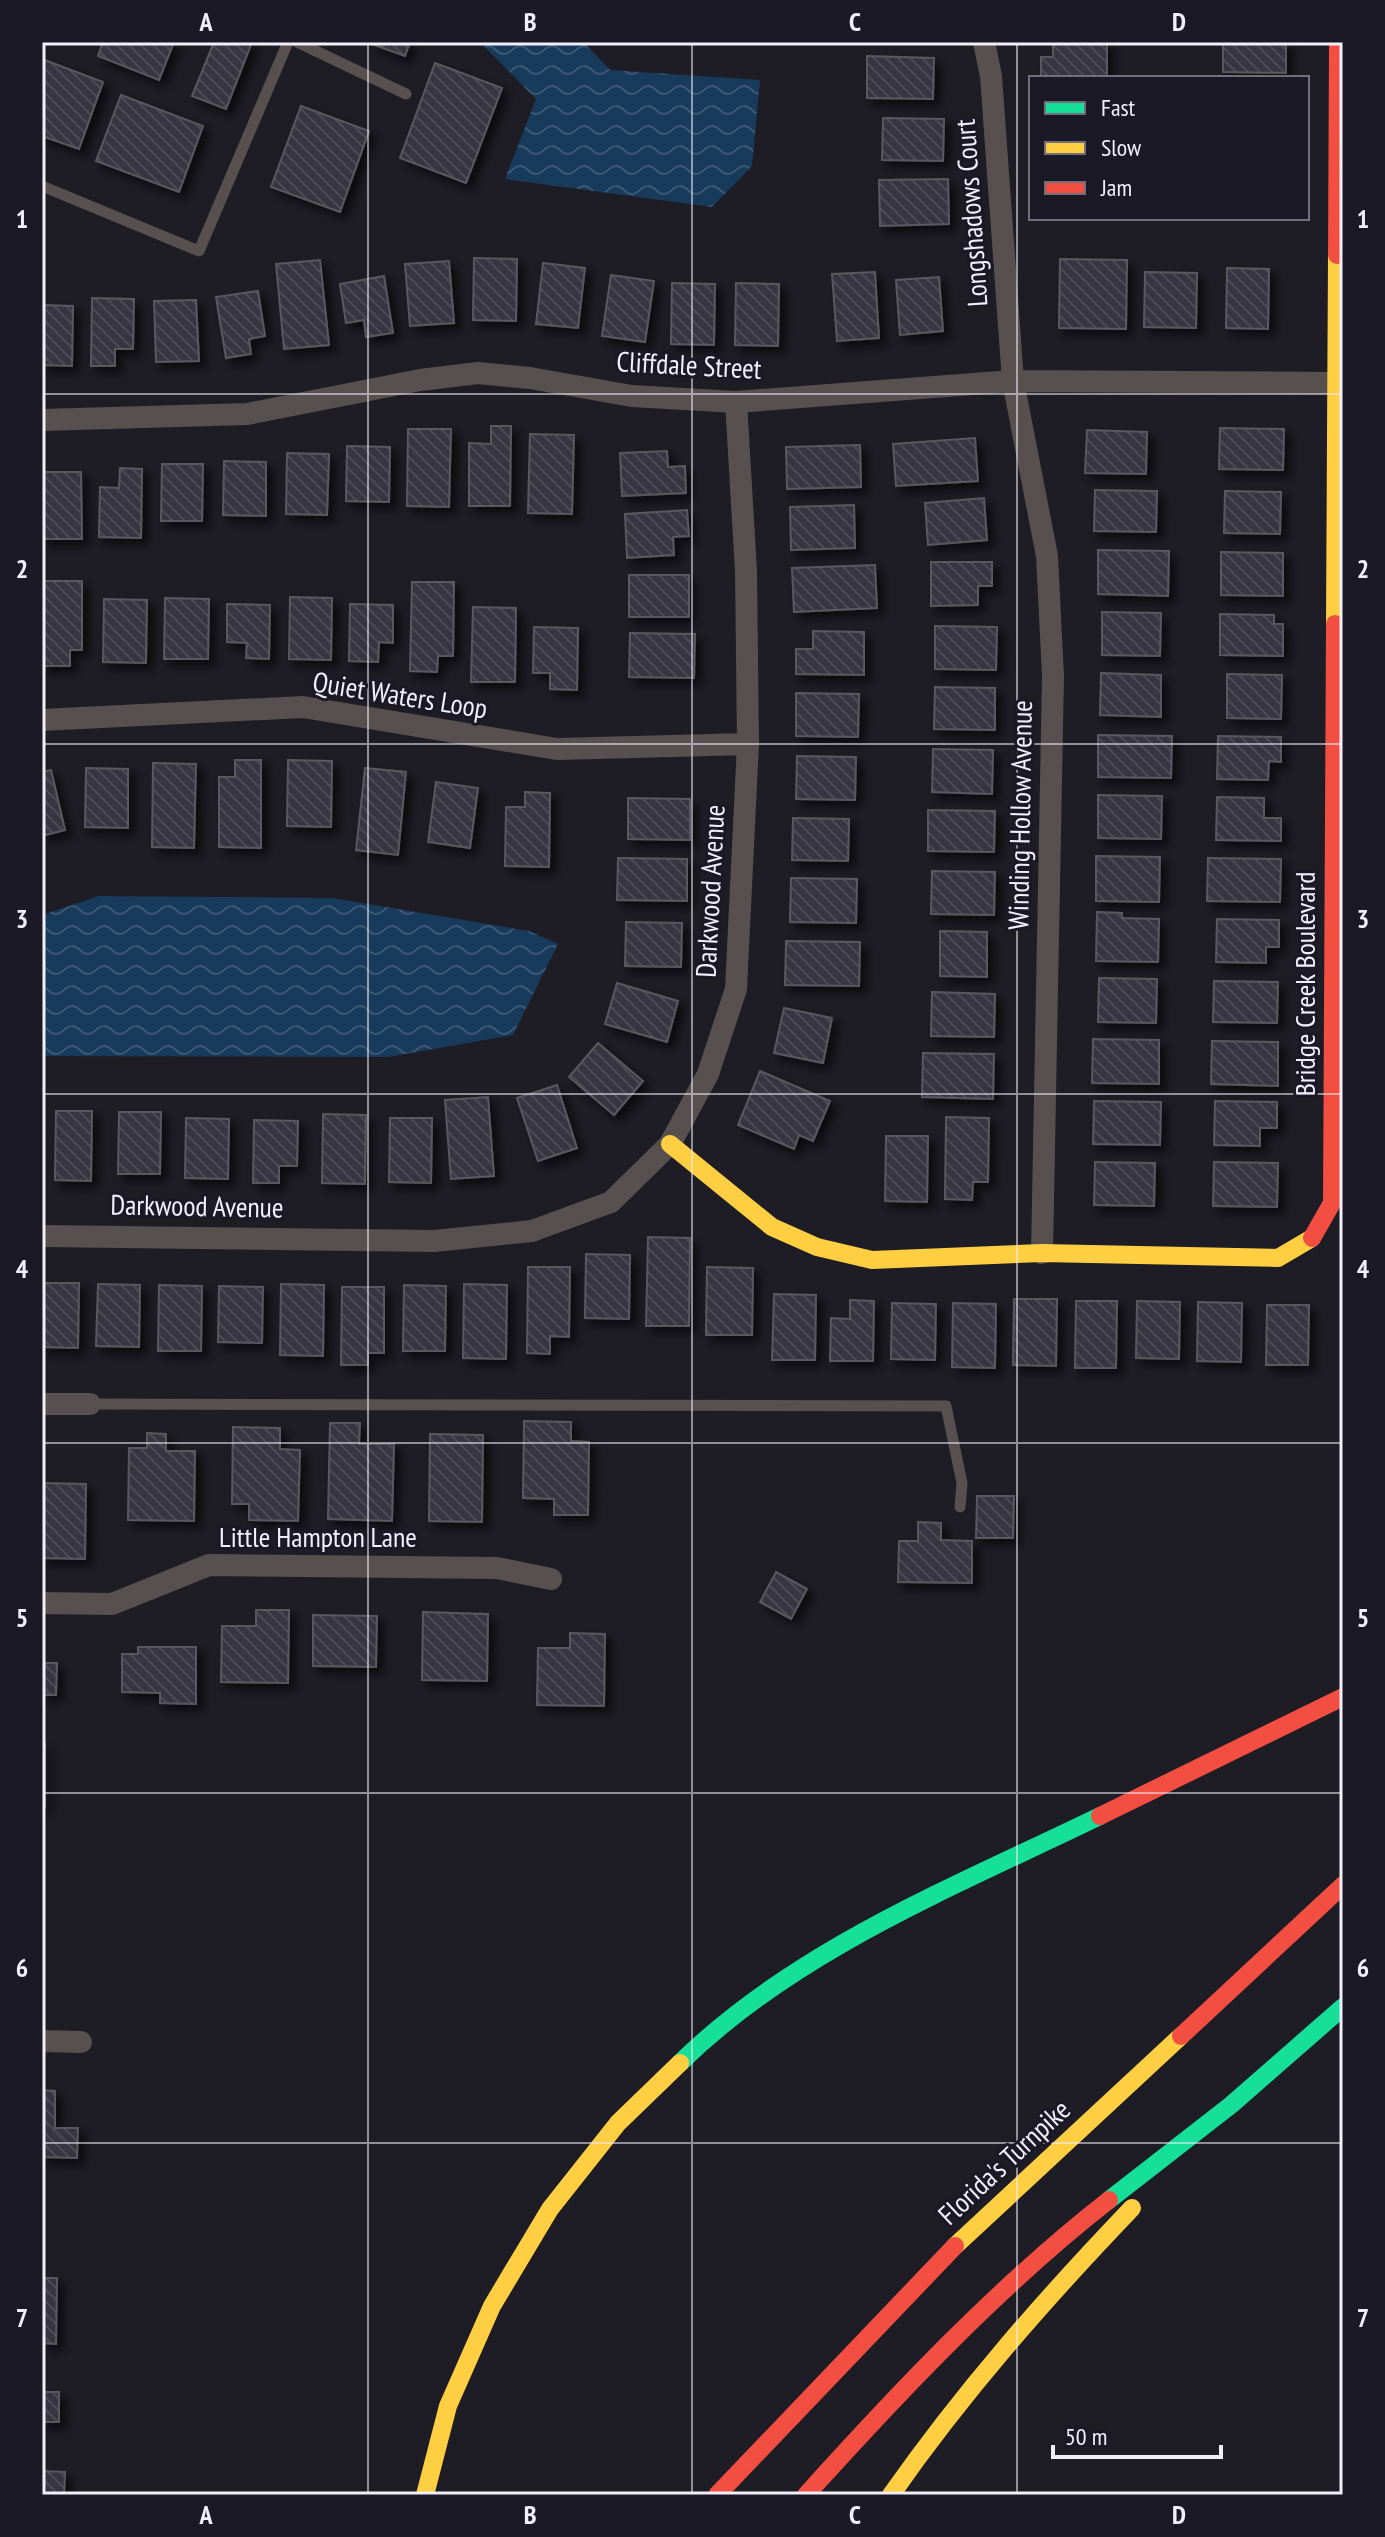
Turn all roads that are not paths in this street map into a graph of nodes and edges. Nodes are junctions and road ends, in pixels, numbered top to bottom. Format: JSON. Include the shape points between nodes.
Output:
{"nodes":[{"id":1,"x":288,"y":42,"type":"edge"},
{"id":2,"x":297,"y":42,"type":"edge"},
{"id":3,"x":984,"y":42,"type":"edge"},
{"id":4,"x":1338,"y":42,"type":"edge"},
{"id":5,"x":406,"y":94,"type":"dead end"},
{"id":6,"x":42,"y":186,"type":"edge"},
{"id":7,"x":1013,"y":381,"type":"junction"},
{"id":8,"x":1336,"y":383,"type":"junction"},
{"id":9,"x":736,"y":402,"type":"junction"},
{"id":10,"x":42,"y":420,"type":"edge"},
{"id":11,"x":42,"y":720,"type":"edge"},
{"id":12,"x":748,"y":744,"type":"junction"},
{"id":13,"x":670,"y":1144,"type":"junction"},
{"id":14,"x":42,"y":1236,"type":"edge"},
{"id":15,"x":1042,"y":1253,"type":"junction"},
{"id":16,"x":42,"y":1404,"type":"edge"},
{"id":17,"x":90,"y":1404,"type":"joint"},
{"id":18,"x":960,"y":1507,"type":"dead end"},
{"id":19,"x":551,"y":1579,"type":"dead end"},
{"id":20,"x":42,"y":1603,"type":"edge"},
{"id":21,"x":1343,"y":1697,"type":"edge"},
{"id":22,"x":1343,"y":1885,"type":"edge"},
{"id":23,"x":1343,"y":2007,"type":"edge"},
{"id":24,"x":42,"y":2041,"type":"edge"},
{"id":25,"x":81,"y":2042,"type":"dead end"},
{"id":26,"x":1231,"y":2105,"type":"junction"},
{"id":27,"x":425,"y":2495,"type":"edge"},
{"id":28,"x":717,"y":2495,"type":"edge"},
{"id":29,"x":806,"y":2495,"type":"edge"},
{"id":30,"x":891,"y":2495,"type":"edge"}],
"edges":[{"from":1,"to":6,"type":"lane","via":[[199,251]]},
{"from":2,"to":5,"type":"lane"},
{"from":3,"to":7,"type":"street","name":"Longshadows Court","via":[[991,76]]},
{"from":4,"to":8,"type":"main road","name":"Bridge Creek Boulevard"},
{"from":7,"to":8,"type":"street","name":"Cliffdale Street"},
{"from":7,"to":9,"type":"street","name":"Cliffdale Street"},
{"from":7,"to":15,"type":"street","name":"Winding Hollow Avenue","via":[[1047,556],[1053,676]]},
{"from":8,"to":15,"type":"main road","name":"Bridge Creek Boulevard","via":[[1332,1203],[1312,1239],[1278,1258]]},
{"from":9,"to":10,"type":"street","name":"Cliffdale Street","via":[[632,396],[478,373],[247,414]]},
{"from":9,"to":12,"type":"street","name":"Darkwood Avenue","via":[[746,571]]},
{"from":11,"to":12,"type":"street","name":"Quiet Waters Loop","via":[[303,707],[557,749]]},
{"from":12,"to":13,"type":"street","name":"Darkwood Avenue","via":[[736,989],[708,1074]]},
{"from":13,"to":14,"type":"street","name":"Darkwood Avenue","via":[[611,1202],[532,1231],[434,1241]]},
{"from":13,"to":15,"type":"main road","name":"Bridge Creek Boulevard","via":[[772,1227],[817,1247],[872,1260]]},
{"from":16,"to":17,"type":"street"},
{"from":17,"to":18,"type":"lane","via":[[946,1406],[962,1483]]},
{"from":19,"to":20,"type":"street","name":"Little Hampton Lane","via":[[497,1568],[209,1565],[112,1604]]},
{"from":21,"to":27,"type":"main road","via":[[882,1922],[777,1985],[695,2048],[618,2123],[550,2209],[479,2335],[448,2406]]},
{"from":22,"to":28,"type":"main road","name":"Florida's Turnpike","via":[[925,2274]]},
{"from":23,"to":26,"type":"main road"},
{"from":24,"to":25,"type":"street"},
{"from":26,"to":29,"type":"main road","via":[[1050,2246]]},
{"from":26,"to":30,"type":"main road","via":[[1017,2328],[936,2427]]}]}
